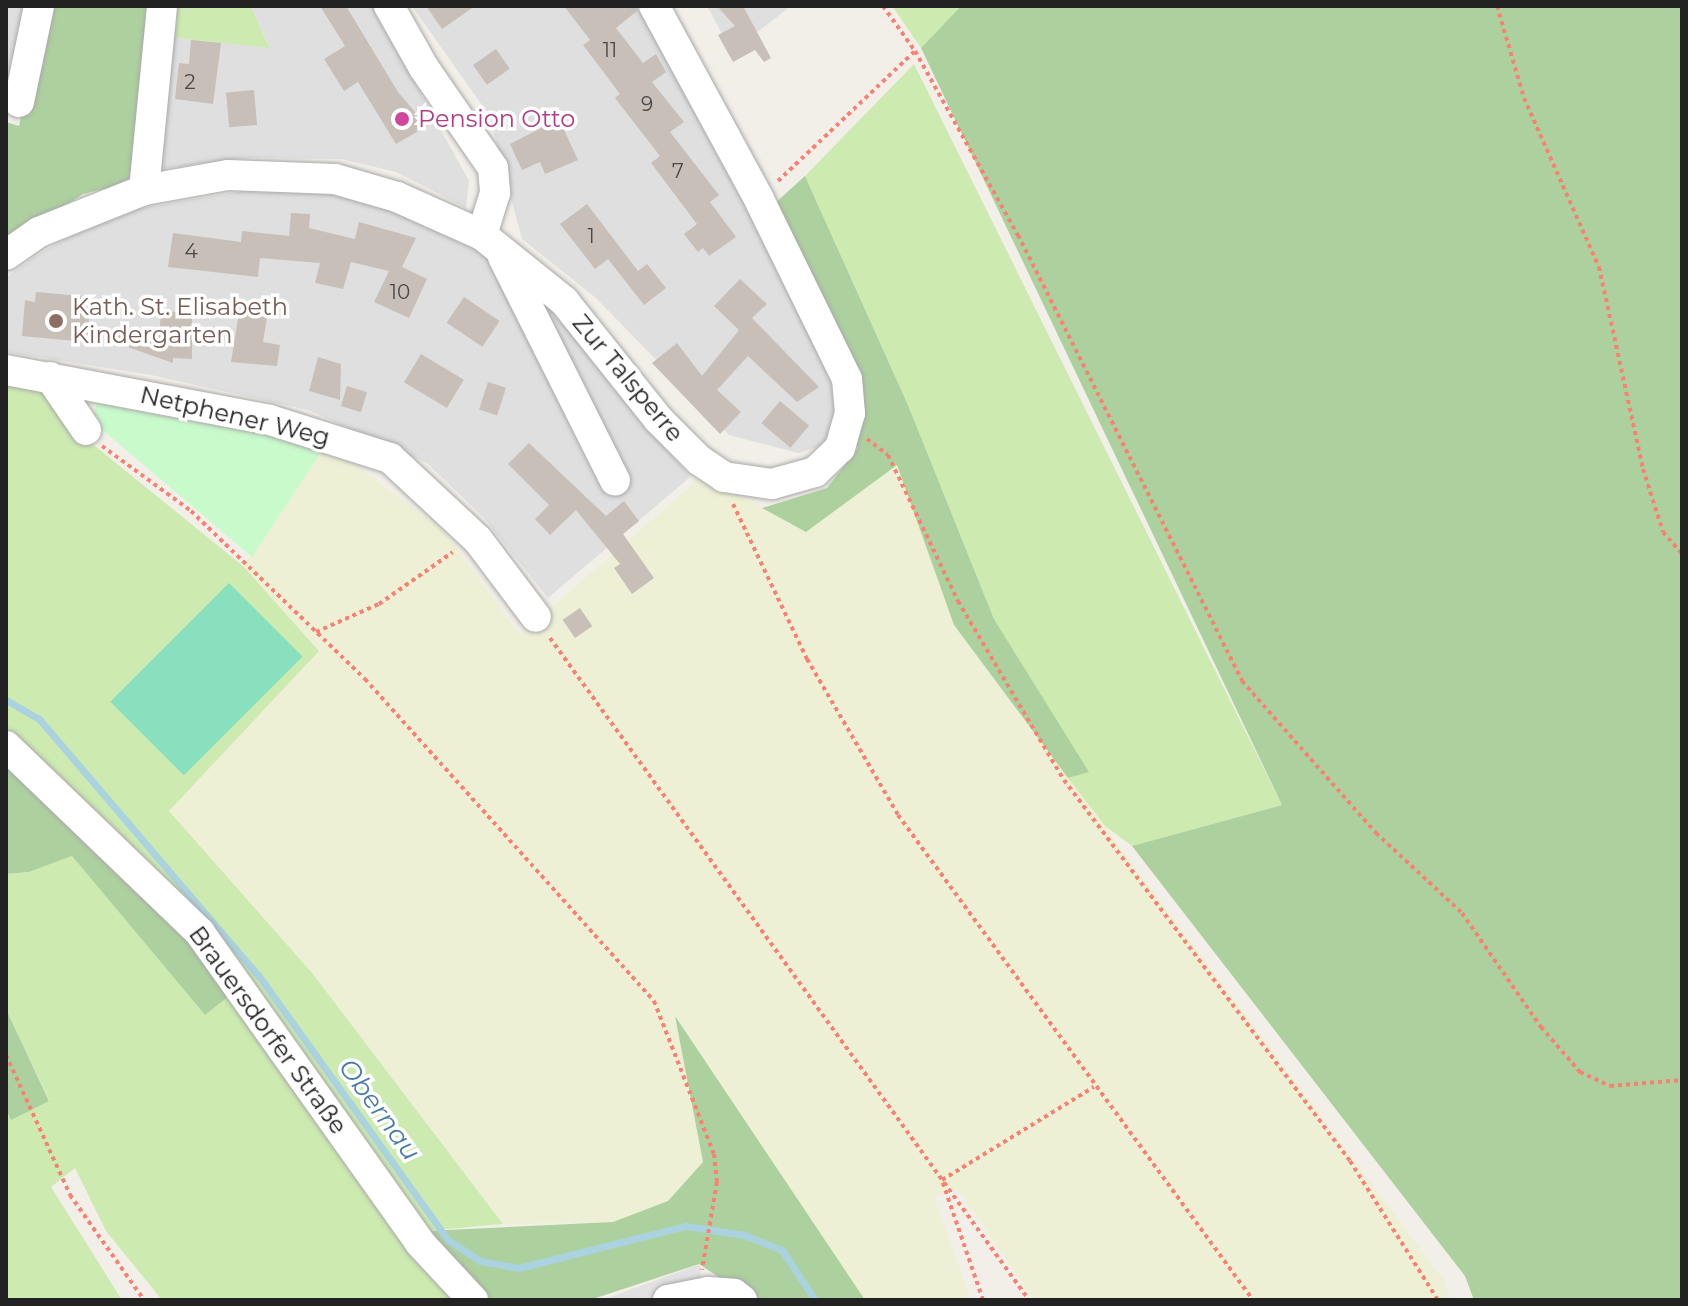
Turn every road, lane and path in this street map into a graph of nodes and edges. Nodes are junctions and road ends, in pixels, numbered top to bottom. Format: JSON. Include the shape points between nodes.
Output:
{"nodes":[{"id":1,"x":39,"y":6,"type":"edge"},
{"id":2,"x":162,"y":6,"type":"edge"},
{"id":3,"x":389,"y":6,"type":"edge"},
{"id":4,"x":654,"y":6,"type":"edge"},
{"id":5,"x":883,"y":6,"type":"edge"},
{"id":6,"x":1497,"y":6,"type":"edge"},
{"id":7,"x":915,"y":51,"type":"junction"},
{"id":8,"x":19,"y":102,"type":"dead end"},
{"id":9,"x":789,"y":170,"type":"dead end"},
{"id":10,"x":144,"y":190,"type":"junction"},
{"id":11,"x":490,"y":242,"type":"junction"},
{"id":12,"x":6,"y":255,"type":"edge"},
{"id":13,"x":6,"y":370,"type":"edge"},
{"id":14,"x":50,"y":377,"type":"junction"},
{"id":15,"x":86,"y":430,"type":"joint"},
{"id":16,"x":845,"y":433,"type":"junction"},
{"id":17,"x":724,"y":477,"type":"junction"},
{"id":18,"x":615,"y":481,"type":"dead end"},
{"id":19,"x":475,"y":537,"type":"junction"},
{"id":20,"x":1682,"y":554,"type":"edge"},
{"id":21,"x":536,"y":617,"type":"joint"},
{"id":22,"x":315,"y":633,"type":"junction"},
{"id":23,"x":6,"y":746,"type":"edge"},
{"id":24,"x":6,"y":1055,"type":"edge"},
{"id":25,"x":1682,"y":1080,"type":"edge"},
{"id":26,"x":1095,"y":1086,"type":"junction"},
{"id":27,"x":942,"y":1180,"type":"junction"},
{"id":28,"x":710,"y":1239,"type":"dead end"},
{"id":29,"x":144,"y":1300,"type":"edge"},
{"id":30,"x":473,"y":1300,"type":"edge"},
{"id":31,"x":668,"y":1300,"type":"edge"},
{"id":32,"x":742,"y":1300,"type":"edge"},
{"id":33,"x":983,"y":1300,"type":"edge"},
{"id":34,"x":1029,"y":1300,"type":"edge"},
{"id":35,"x":1253,"y":1300,"type":"edge"},
{"id":36,"x":1438,"y":1300,"type":"edge"}],
"edges":[{"from":1,"to":8,"type":"street"},
{"from":2,"to":10,"type":"street"},
{"from":3,"to":11,"type":"street","via":[[424,68],[493,168]]},
{"from":4,"to":16,"type":"street","via":[[839,357],[849,398]]},
{"from":5,"to":7,"type":"path"},
{"from":6,"to":20,"type":"path","via":[[1524,98],[1599,267],[1646,480],[1663,532]]},
{"from":7,"to":9,"type":"path"},
{"from":7,"to":25,"type":"path","via":[[1058,310],[1242,681],[1376,833],[1462,913],[1541,1027],[1580,1072],[1610,1086]]},
{"from":10,"to":11,"type":"street","name":"Zur Talsperre","via":[[228,175],[335,179],[397,197]]},
{"from":10,"to":12,"type":"street","name":"Zur Talsperre","via":[[39,232]]},
{"from":11,"to":17,"type":"street","name":"Zur Talsperre","via":[[564,301],[659,420]]},
{"from":11,"to":18,"type":"street"},
{"from":13,"to":14,"type":"street","name":"Netphener Weg"},
{"from":14,"to":15,"type":"street"},
{"from":14,"to":19,"type":"street","name":"Netphener Weg","via":[[270,420],[375,452],[390,458]]},
{"from":15,"to":22,"type":"path","via":[[191,511]]},
{"from":16,"to":17,"type":"street","name":"Zur Talsperre","via":[[830,460],[795,480],[772,484]]},
{"from":16,"to":36,"type":"path","via":[[867,438],[888,455],[1008,690],[1143,888],[1350,1161]]},
{"from":17,"to":26,"type":"path","via":[[739,521],[807,659],[898,815]]},
{"from":19,"to":21,"type":"street","name":"Netphener Weg"},
{"from":19,"to":22,"type":"path","via":[[379,604]]},
{"from":21,"to":27,"type":"path"},
{"from":22,"to":28,"type":"path","via":[[365,679],[654,1001],[714,1154]]},
{"from":23,"to":30,"type":"street","name":"Brauersdorfer Straße","via":[[200,933],[420,1243]]},
{"from":24,"to":29,"type":"path","via":[[70,1195]]},
{"from":26,"to":27,"type":"path"},
{"from":26,"to":35,"type":"path"},
{"from":27,"to":33,"type":"path"},
{"from":27,"to":34,"type":"path"},
{"from":31,"to":32,"type":"street","via":[[708,1292],[734,1294]]}]}
